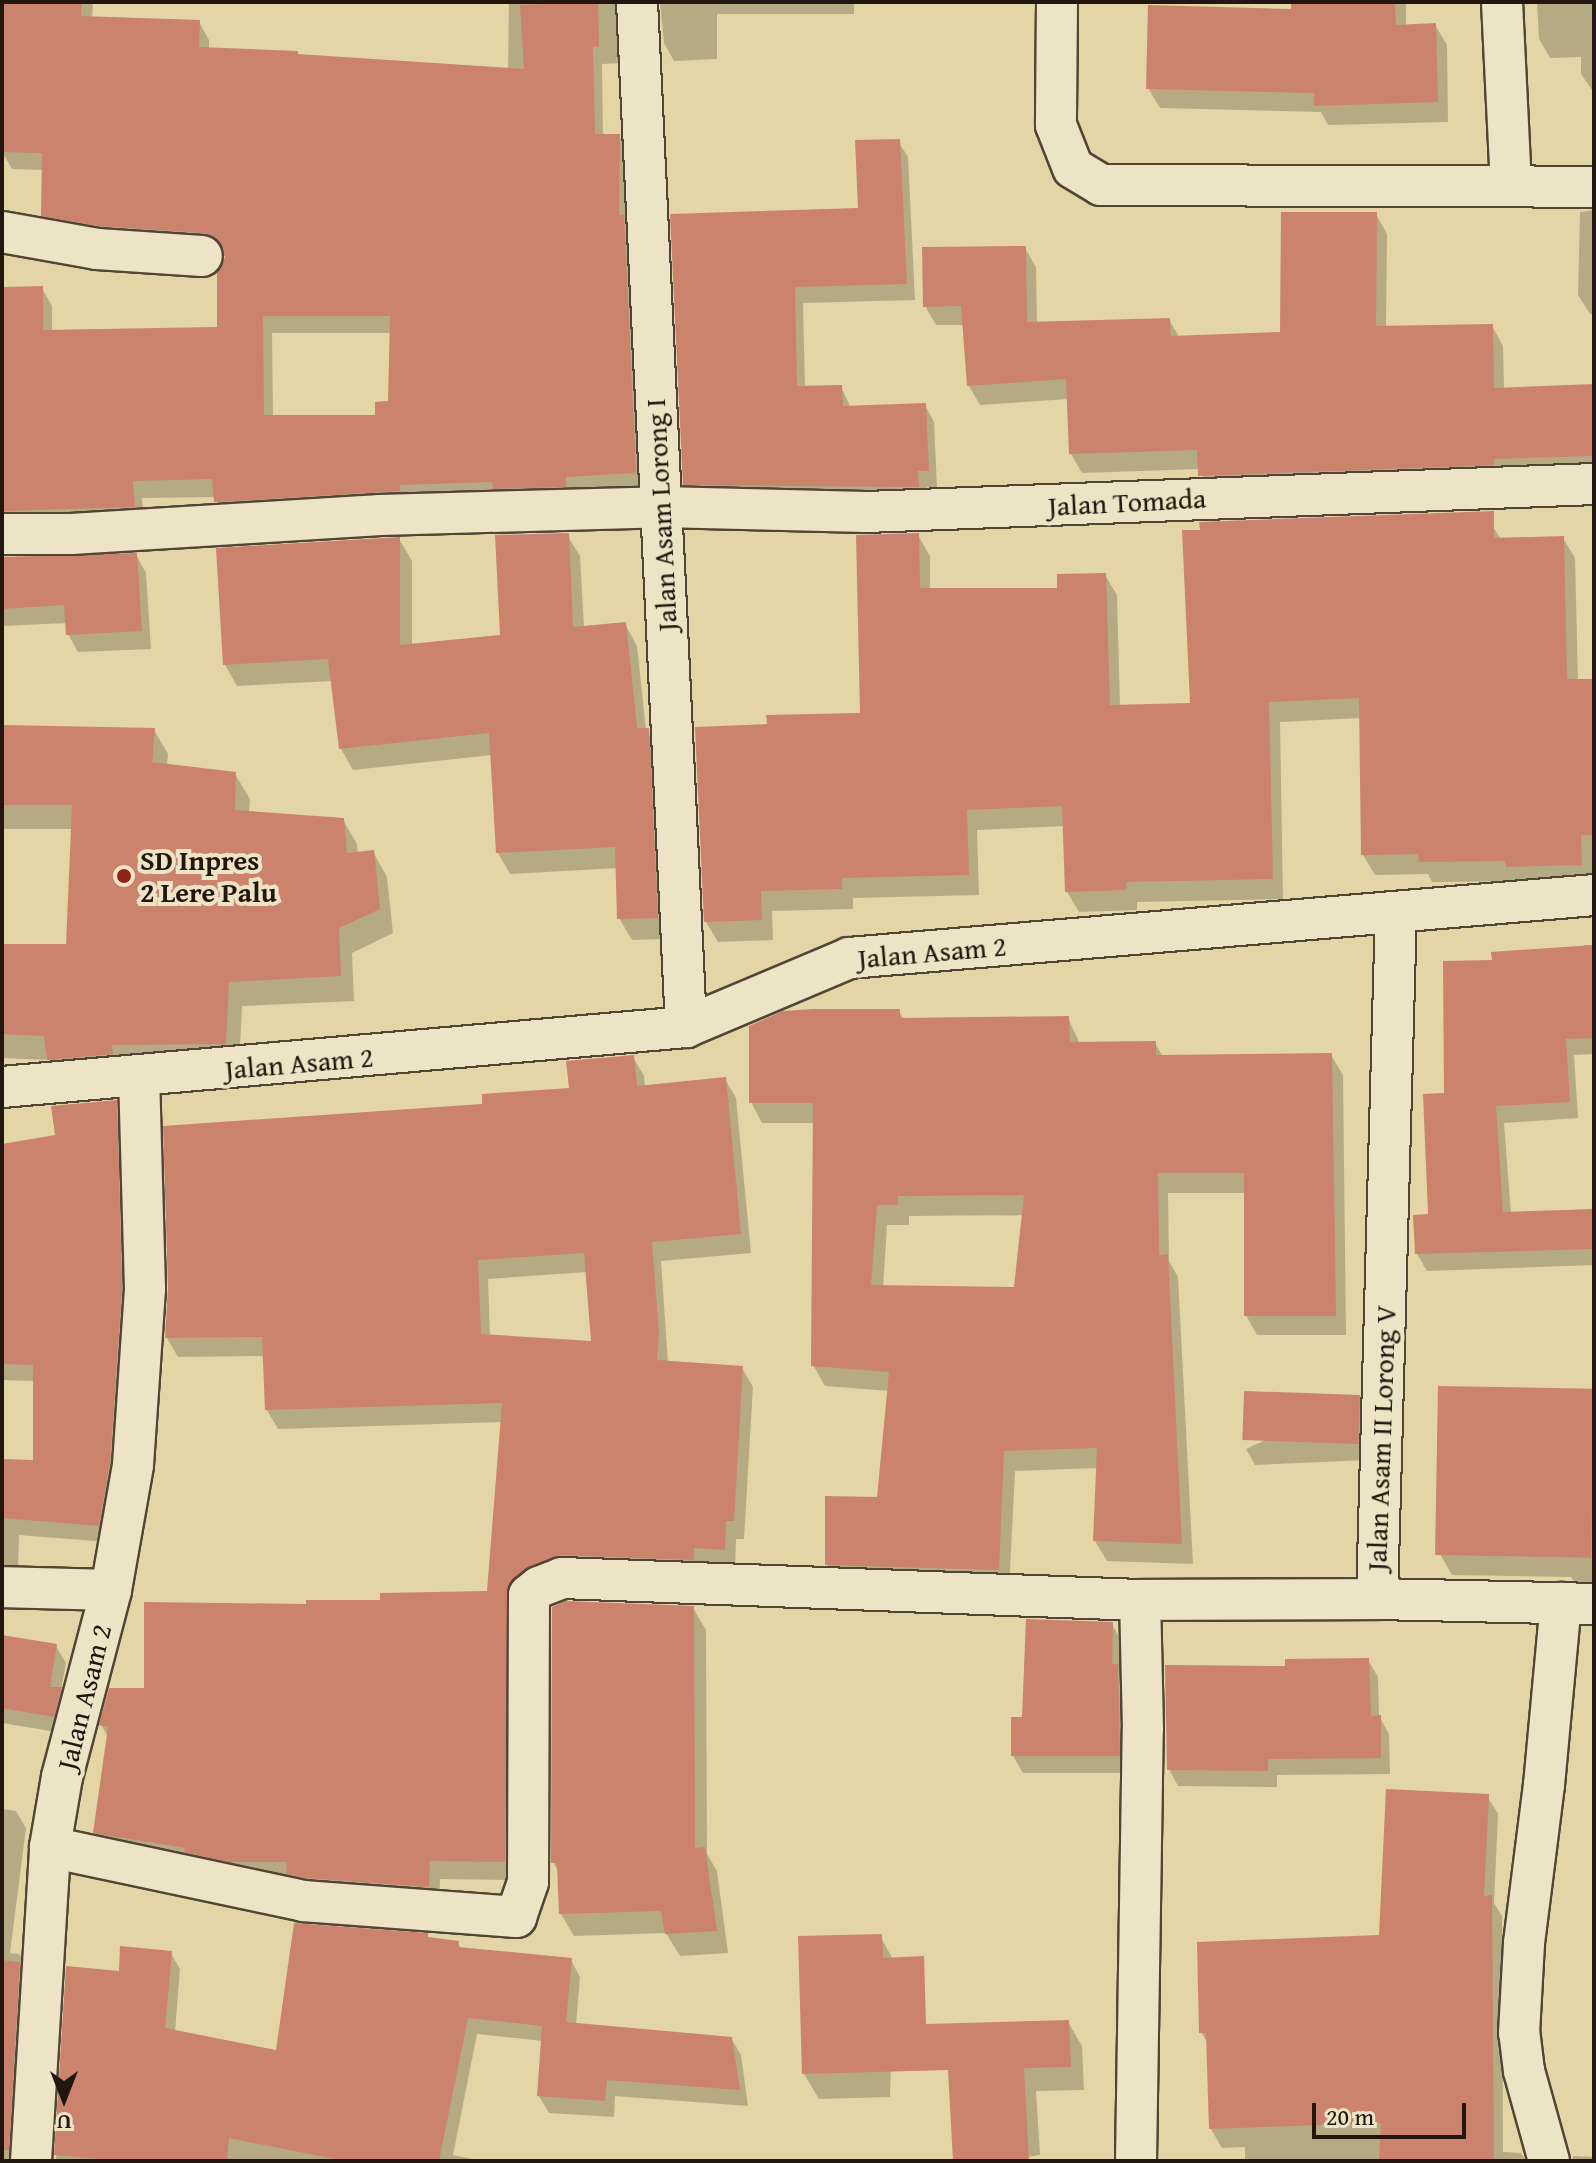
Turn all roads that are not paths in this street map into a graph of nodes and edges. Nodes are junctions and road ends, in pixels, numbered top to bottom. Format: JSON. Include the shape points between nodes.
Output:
{"nodes":[{"id":1,"x":637,"y":2,"type":"edge"},
{"id":2,"x":1057,"y":2,"type":"edge"},
{"id":3,"x":1502,"y":2,"type":"edge"},
{"id":4,"x":1511,"y":186,"type":"junction"},
{"id":5,"x":1594,"y":187,"type":"edge"},
{"id":6,"x":2,"y":232,"type":"edge"},
{"id":7,"x":202,"y":256,"type":"dead end"},
{"id":8,"x":1594,"y":484,"type":"edge"},
{"id":9,"x":661,"y":507,"type":"junction"},
{"id":10,"x":2,"y":534,"type":"edge"},
{"id":11,"x":1594,"y":895,"type":"edge"},
{"id":12,"x":1396,"y":912,"type":"junction"},
{"id":13,"x":686,"y":1027,"type":"junction"},
{"id":14,"x":139,"y":1077,"type":"junction"},
{"id":15,"x":2,"y":1087,"type":"edge"},
{"id":16,"x":2,"y":1587,"type":"edge"},
{"id":17,"x":111,"y":1590,"type":"junction"},
{"id":18,"x":1377,"y":1599,"type":"junction"},
{"id":19,"x":1140,"y":1600,"type":"junction"},
{"id":20,"x":1578,"y":1603,"type":"edge"},
{"id":21,"x":50,"y":1847,"type":"junction"},
{"id":22,"x":31,"y":2161,"type":"edge"},
{"id":23,"x":1136,"y":2161,"type":"edge"},
{"id":24,"x":1549,"y":2161,"type":"edge"}],
"edges":[{"from":1,"to":9,"type":"street","name":"Jalan Asam Lorong I"},
{"from":2,"to":4,"type":"street","via":[[1056,125],[1073,168],[1089,181]]},
{"from":3,"to":4,"type":"street"},
{"from":4,"to":5,"type":"street"},
{"from":6,"to":7,"type":"street","via":[[97,249]]},
{"from":8,"to":9,"type":"street","name":"Jalan Tomada","via":[[866,512]]},
{"from":9,"to":10,"type":"street","name":"Jalan Tomada"},
{"from":9,"to":13,"type":"street","name":"Jalan Asam Lorong I"},
{"from":11,"to":12,"type":"street","name":"Jalan Asam 2"},
{"from":12,"to":13,"type":"street","name":"Jalan Asam 2","via":[[849,958]]},
{"from":12,"to":18,"type":"street","name":"Jalan Asam II Lorong V"},
{"from":13,"to":14,"type":"street","name":"Jalan Asam 2"},
{"from":14,"to":15,"type":"street","name":"Jalan Asam 2"},
{"from":14,"to":17,"type":"street","name":"Jalan Asam 2","via":[[145,1289],[133,1465]]},
{"from":16,"to":17,"type":"street"},
{"from":17,"to":21,"type":"street","name":"Jalan Asam 2","via":[[62,1777]]},
{"from":18,"to":19,"type":"street","name":"Jalan Asam II Lorong V"},
{"from":18,"to":20,"type":"street"},
{"from":19,"to":21,"type":"street","name":"Jalan Asam II Lorong V","via":[[562,1578],[539,1587],[529,1595],[528,1882],[516,1917],[303,1901]]},
{"from":19,"to":23,"type":"street"},
{"from":20,"to":24,"type":"street","via":[[1544,1785],[1524,1943],[1519,2033]]},
{"from":21,"to":22,"type":"street","name":"Jalan Asam 2"}]}
